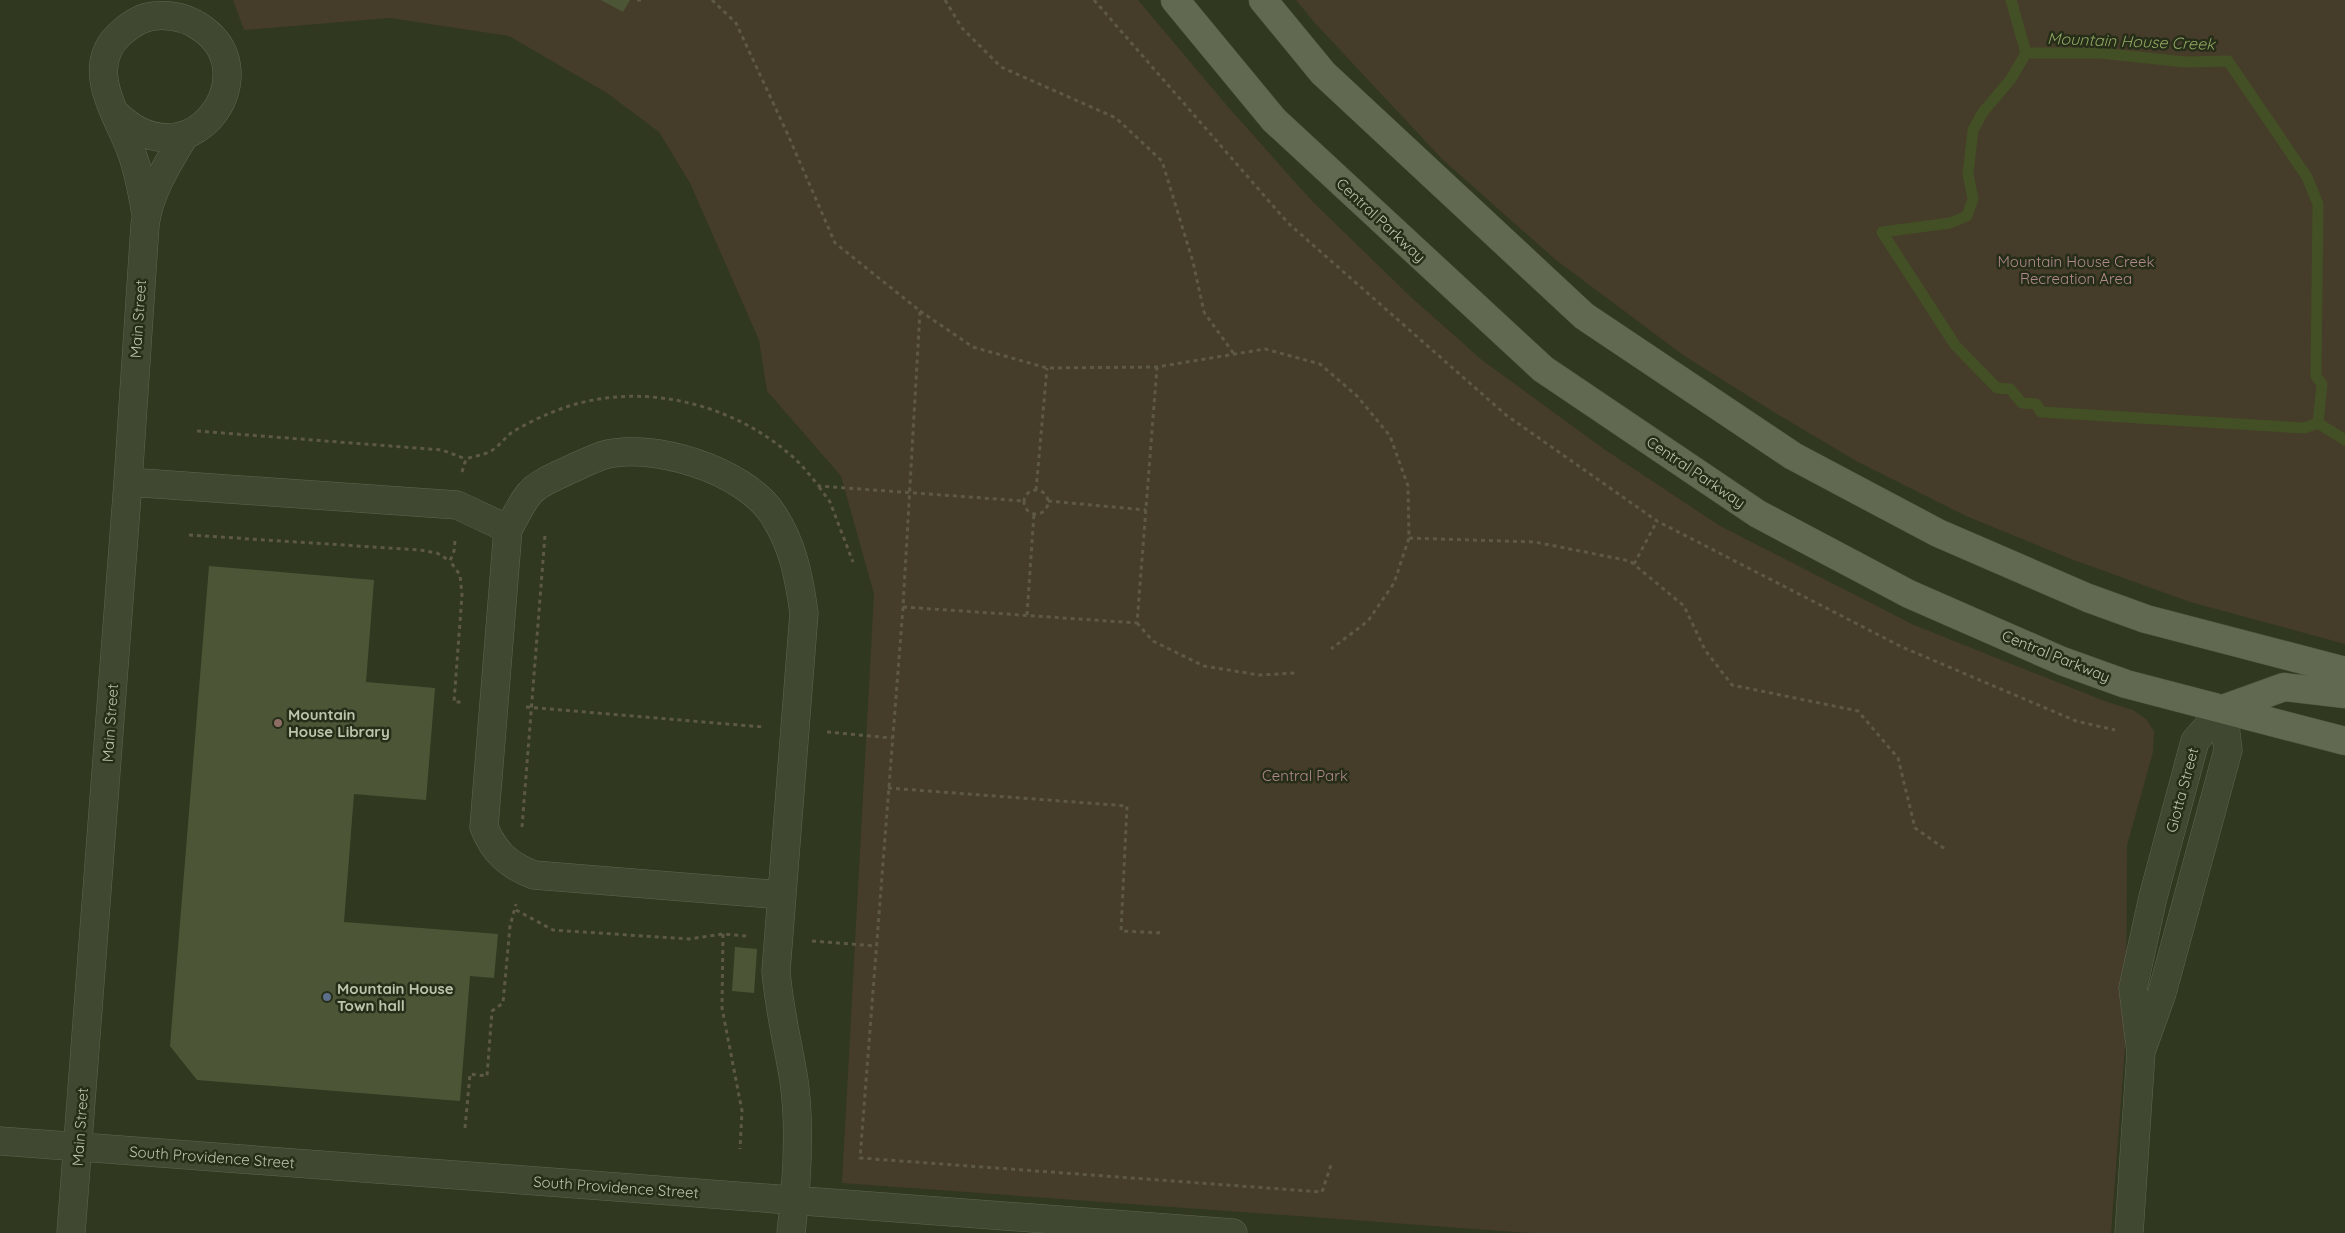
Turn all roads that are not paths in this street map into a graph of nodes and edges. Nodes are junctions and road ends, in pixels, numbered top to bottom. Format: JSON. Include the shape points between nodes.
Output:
{"nodes":[{"id":1,"x":1175,"y":0,"type":"edge"},
{"id":2,"x":1263,"y":0,"type":"edge"},
{"id":3,"x":189,"y":10,"type":"edge"},
{"id":4,"x":138,"y":12,"type":"edge"},
{"id":5,"x":114,"y":112,"type":"junction"},
{"id":6,"x":185,"y":135,"type":"junction"},
{"id":7,"x":146,"y":214,"type":"junction"},
{"id":8,"x":128,"y":482,"type":"junction"},
{"id":9,"x":508,"y":529,"type":"junction"},
{"id":10,"x":2345,"y":671,"type":"edge"},
{"id":11,"x":2345,"y":694,"type":"edge"},
{"id":12,"x":2223,"y":709,"type":"junction"},
{"id":13,"x":2345,"y":741,"type":"edge"},
{"id":14,"x":782,"y":895,"type":"junction"},
{"id":15,"x":0,"y":1141,"type":"edge"},
{"id":16,"x":79,"y":1147,"type":"junction"},
{"id":17,"x":795,"y":1200,"type":"junction"},
{"id":18,"x":71,"y":1233,"type":"edge"},
{"id":19,"x":791,"y":1233,"type":"edge"},
{"id":20,"x":1233,"y":1233,"type":"edge"},
{"id":21,"x":2129,"y":1233,"type":"edge"}],
"edges":[{"from":1,"to":12,"type":"main road","name":"Central Parkway","via":[[1274,120],[1543,369],[1758,514],[1909,594],[2126,684]]},
{"from":2,"to":10,"type":"main road","via":[[1324,73],[1584,316],[1793,456],[1938,533],[2088,598],[2146,619]]},
{"from":3,"to":4,"type":"street","via":[[151,16]]},
{"from":3,"to":6,"type":"street","via":[[221,50],[227,70],[226,91],[213,115],[203,126]]},
{"from":4,"to":5,"type":"street","via":[[107,54],[103,74],[105,94]]},
{"from":5,"to":6,"type":"street","via":[[128,126],[146,135],[165,138]]},
{"from":5,"to":7,"type":"street","name":"Main Street","via":[[132,152]]},
{"from":6,"to":7,"type":"street","name":"Main Street","via":[[157,186]]},
{"from":7,"to":8,"type":"street","name":"Main Street"},
{"from":8,"to":9,"type":"street","via":[[457,505]]},
{"from":8,"to":16,"type":"street","name":"Main Street"},
{"from":9,"to":14,"type":"street","via":[[484,827],[491,844],[501,857],[534,875]]},
{"from":9,"to":14,"type":"street","via":[[530,492],[557,475],[604,455],[641,451],[676,456],[709,468],[744,487],[771,511],[798,570],[804,613]]},
{"from":11,"to":12,"type":"main road","via":[[2284,687]]},
{"from":12,"to":13,"type":"main road","name":"Central Parkway"},
{"from":12,"to":21,"type":"street","via":[[2228,750],[2162,993],[2141,1052]]},
{"from":14,"to":17,"type":"street","via":[[776,971],[779,1008],[794,1080],[798,1118]]},
{"from":15,"to":16,"type":"street","name":"South Providence Street"},
{"from":16,"to":17,"type":"street","name":"South Providence Street"},
{"from":16,"to":18,"type":"street","name":"Main Street"},
{"from":17,"to":19,"type":"street"},
{"from":17,"to":20,"type":"street","name":"South Providence Street"}]}
